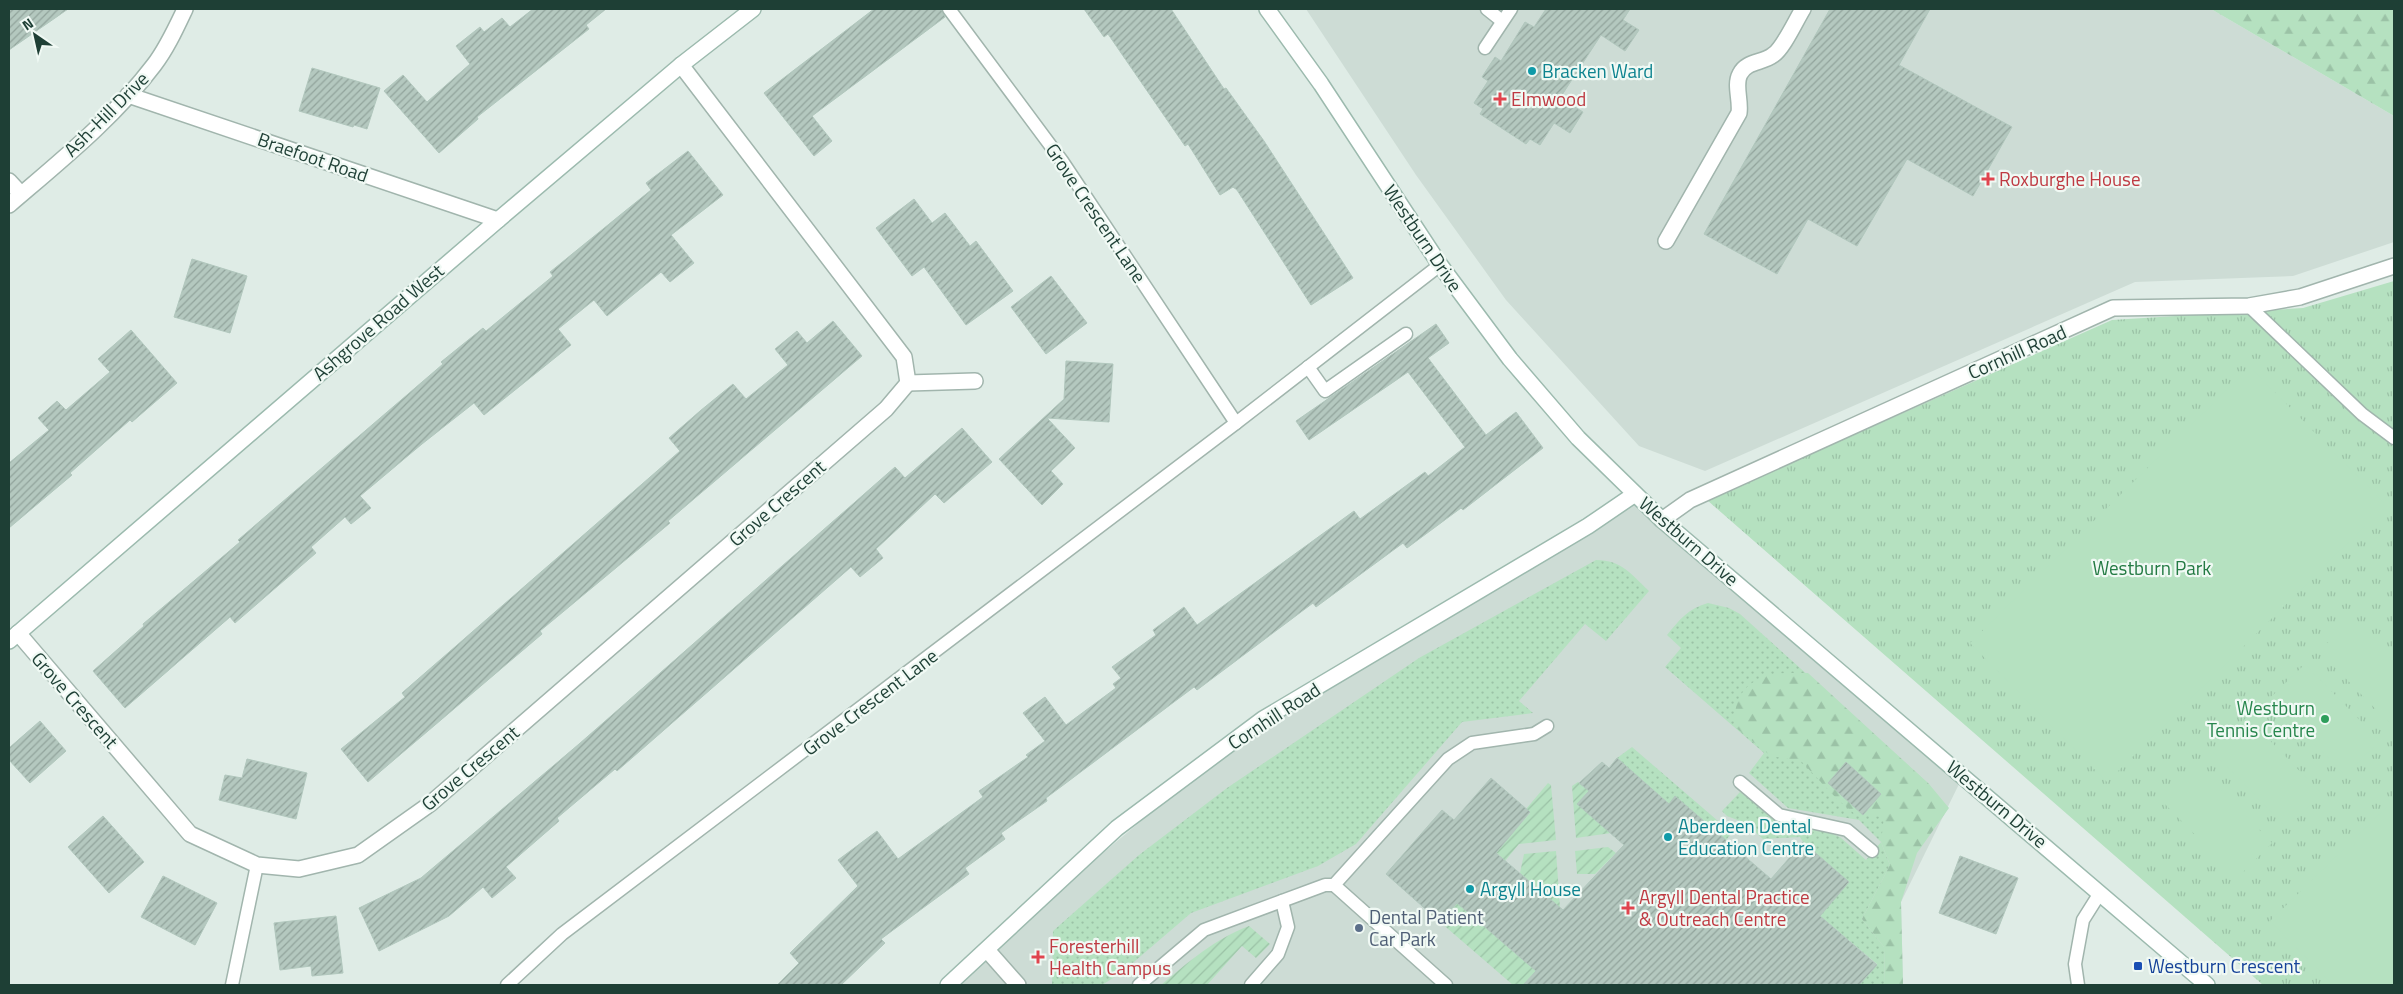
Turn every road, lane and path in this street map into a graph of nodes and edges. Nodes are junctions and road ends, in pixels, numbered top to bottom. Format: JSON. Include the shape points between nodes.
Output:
{"nodes":[{"id":1,"x":185,"y":9,"type":"edge"},
{"id":2,"x":753,"y":9,"type":"edge"},
{"id":3,"x":948,"y":9,"type":"edge"},
{"id":4,"x":1267,"y":9,"type":"edge"},
{"id":5,"x":1487,"y":9,"type":"edge"},
{"id":6,"x":1511,"y":9,"type":"edge"},
{"id":7,"x":1803,"y":9,"type":"edge"},
{"id":8,"x":1502,"y":22,"type":"junction"},
{"id":9,"x":1486,"y":48,"type":"dead end"},
{"id":10,"x":682,"y":66,"type":"junction"},
{"id":11,"x":128,"y":95,"type":"junction"},
{"id":12,"x":9,"y":181,"type":"edge"},
{"id":13,"x":21,"y":194,"type":"junction"},
{"id":14,"x":9,"y":206,"type":"edge"},
{"id":15,"x":498,"y":220,"type":"junction"},
{"id":16,"x":1666,"y":241,"type":"dead end"},
{"id":17,"x":1440,"y":266,"type":"junction"},
{"id":18,"x":2394,"y":266,"type":"edge"},
{"id":19,"x":2249,"y":306,"type":"junction"},
{"id":20,"x":1406,"y":334,"type":"dead end"},
{"id":21,"x":1308,"y":367,"type":"junction"},
{"id":22,"x":975,"y":382,"type":"dead end"},
{"id":23,"x":908,"y":383,"type":"junction"},
{"id":24,"x":1236,"y":423,"type":"junction"},
{"id":25,"x":2394,"y":436,"type":"edge"},
{"id":26,"x":1635,"y":494,"type":"junction"},
{"id":27,"x":1662,"y":520,"type":"junction"},
{"id":28,"x":13,"y":637,"type":"edge"},
{"id":29,"x":1547,"y":726,"type":"dead end"},
{"id":30,"x":1740,"y":782,"type":"dead end"},
{"id":31,"x":1872,"y":852,"type":"dead end"},
{"id":32,"x":257,"y":865,"type":"junction"},
{"id":33,"x":1334,"y":885,"type":"junction"},
{"id":34,"x":2100,"y":893,"type":"junction"},
{"id":35,"x":1282,"y":901,"type":"junction"},
{"id":36,"x":987,"y":950,"type":"junction"},
{"id":37,"x":232,"y":985,"type":"edge"},
{"id":38,"x":507,"y":985,"type":"edge"},
{"id":39,"x":948,"y":985,"type":"edge"},
{"id":40,"x":1018,"y":985,"type":"edge"},
{"id":41,"x":1139,"y":985,"type":"edge"},
{"id":42,"x":1251,"y":985,"type":"edge"},
{"id":43,"x":1446,"y":985,"type":"edge"},
{"id":44,"x":2078,"y":985,"type":"edge"},
{"id":45,"x":2207,"y":985,"type":"edge"}],
"edges":[{"from":1,"to":11,"type":"street","name":"Ash-Hill Drive","via":[[154,65]]},
{"from":2,"to":10,"type":"street","name":"Ashgrove Road West"},
{"from":3,"to":24,"type":"lane","name":"Grove Crescent Lane","via":[[1062,161]]},
{"from":4,"to":17,"type":"street","name":"Westburn Drive","via":[[1321,84]]},
{"from":5,"to":8,"type":"lane"},
{"from":6,"to":8,"type":"lane"},
{"from":7,"to":16,"type":"street","via":[[1775,54],[1751,64],[1740,73],[1737,84],[1741,100],[1739,113]]},
{"from":8,"to":9,"type":"lane"},
{"from":10,"to":15,"type":"street","name":"Ashgrove Road West"},
{"from":10,"to":23,"type":"street","via":[[904,357]]},
{"from":11,"to":13,"type":"street","name":"Ash-Hill Drive"},
{"from":11,"to":15,"type":"street","name":"Braefoot Road"},
{"from":12,"to":13,"type":"street"},
{"from":13,"to":14,"type":"street","name":"Ash-Hill Drive"},
{"from":15,"to":28,"type":"street","name":"Ashgrove Road West"},
{"from":17,"to":21,"type":"lane","name":"Grove Crescent Lane"},
{"from":17,"to":26,"type":"street","name":"Westburn Drive","via":[[1510,359],[1578,438]]},
{"from":18,"to":19,"type":"street","name":"Cornhill Road","via":[[2300,297]]},
{"from":19,"to":25,"type":"lane","via":[[2362,414]]},
{"from":19,"to":27,"type":"street","name":"Cornhill Road","via":[[2113,308],[1690,500]]},
{"from":20,"to":21,"type":"lane","via":[[1325,391]]},
{"from":21,"to":24,"type":"lane","name":"Grove Crescent Lane"},
{"from":22,"to":23,"type":"street"},
{"from":23,"to":32,"type":"street","name":"Grove Crescent","via":[[886,409],[430,804],[358,855],[299,869]]},
{"from":24,"to":38,"type":"lane","name":"Grove Crescent Lane","via":[[562,934]]},
{"from":26,"to":27,"type":"street","name":"Westburn Drive"},
{"from":26,"to":36,"type":"street","name":"Cornhill Road","via":[[1588,526],[1263,719],[1117,828]]},
{"from":27,"to":34,"type":"street","name":"Westburn Drive"},
{"from":28,"to":32,"type":"street","name":"Grove Crescent","via":[[190,834]]},
{"from":29,"to":33,"type":"lane","via":[[1534,734],[1472,743],[1448,760]]},
{"from":30,"to":31,"type":"lane","via":[[1779,815],[1846,830]]},
{"from":32,"to":37,"type":"lane"},
{"from":33,"to":35,"type":"lane","via":[[1325,885]]},
{"from":33,"to":43,"type":"lane"},
{"from":34,"to":44,"type":"lane","via":[[2082,920],[2076,964]]},
{"from":34,"to":45,"type":"street","name":"Westburn Drive"},
{"from":35,"to":41,"type":"lane","via":[[1204,930]]},
{"from":35,"to":42,"type":"lane","via":[[1292,933]]},
{"from":36,"to":39,"type":"street","name":"Cornhill Road"},
{"from":36,"to":40,"type":"street"}]}
